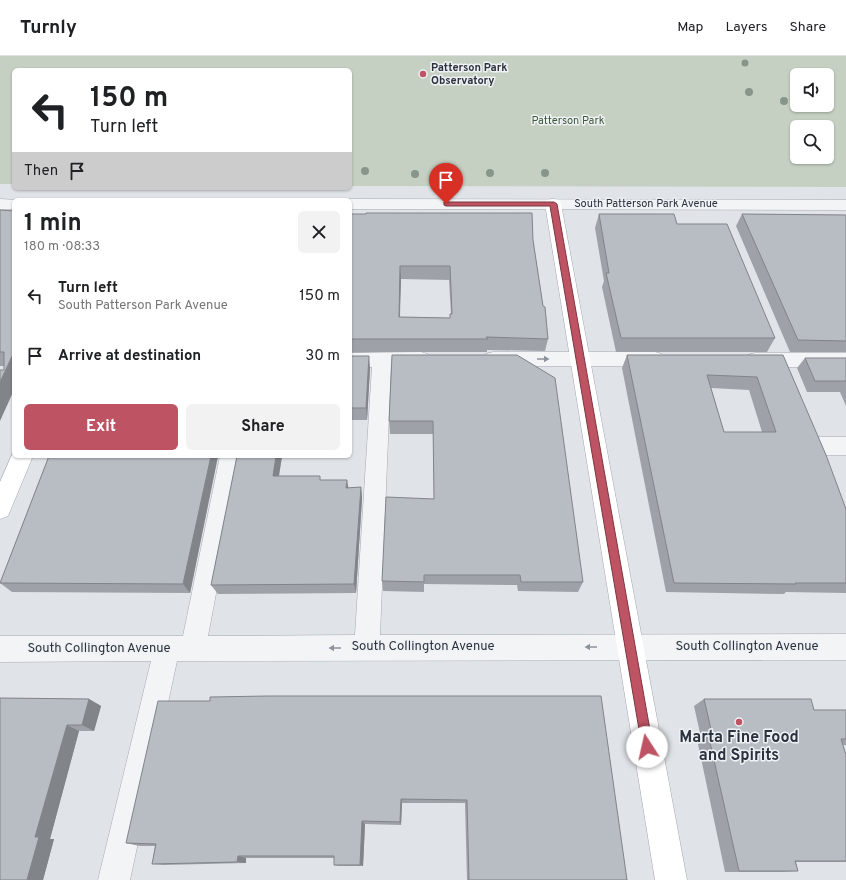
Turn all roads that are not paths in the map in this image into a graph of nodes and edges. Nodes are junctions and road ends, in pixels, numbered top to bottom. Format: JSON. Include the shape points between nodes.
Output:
{"nodes":[{"id":1,"x":0,"y":204,"type":"edge"},
{"id":2,"x":12,"y":204,"type":"edge"},
{"id":3,"x":352,"y":204,"type":"edge"},
{"id":4,"x":554,"y":204,"type":"junction"},
{"id":5,"x":717,"y":204,"type":"junction"},
{"id":6,"x":846,"y":204,"type":"edge"},
{"id":7,"x":725,"y":223,"type":"edge"},
{"id":8,"x":779,"y":353,"type":"junction"},
{"id":9,"x":435,"y":359,"type":"edge"},
{"id":10,"x":474,"y":359,"type":"edge"},
{"id":11,"x":580,"y":359,"type":"junction"},
{"id":12,"x":352,"y":360,"type":"edge"},
{"id":13,"x":382,"y":360,"type":"junction"},
{"id":14,"x":673,"y":360,"type":"edge"},
{"id":15,"x":735,"y":360,"type":"edge"},
{"id":16,"x":846,"y":360,"type":"edge"},
{"id":17,"x":791,"y":381,"type":"edge"},
{"id":18,"x":846,"y":446,"type":"edge"},
{"id":19,"x":21,"y":458,"type":"edge"},
{"id":20,"x":230,"y":458,"type":"edge"},
{"id":21,"x":826,"y":466,"type":"edge"},
{"id":22,"x":0,"y":510,"type":"edge"},
{"id":23,"x":630,"y":647,"type":"junction"},
{"id":24,"x":846,"y":647,"type":"edge"},
{"id":25,"x":180,"y":648,"type":"junction"},
{"id":26,"x":367,"y":648,"type":"junction"},
{"id":27,"x":0,"y":649,"type":"edge"},
{"id":28,"x":114,"y":880,"type":"edge"},
{"id":29,"x":671,"y":880,"type":"edge"}],
"edges":[{"from":1,"to":2,"type":"street"},
{"from":3,"to":4,"type":"street","name":"South Patterson Park Avenue"},
{"from":4,"to":5,"type":"street","name":"South Patterson Park Avenue"},
{"from":4,"to":11,"type":"main road"},
{"from":5,"to":6,"type":"street","name":"South Patterson Park Avenue"},
{"from":5,"to":7,"type":"street"},
{"from":8,"to":15,"type":"street"},
{"from":8,"to":16,"type":"street"},
{"from":8,"to":17,"type":"street"},
{"from":9,"to":13,"type":"street"},
{"from":10,"to":11,"type":"street","one_way":true},
{"from":11,"to":14,"type":"street"},
{"from":11,"to":23,"type":"main road"},
{"from":12,"to":13,"type":"street"},
{"from":13,"to":26,"type":"street"},
{"from":18,"to":21,"type":"street","via":[[815,438]]},
{"from":19,"to":22,"type":"main road"},
{"from":20,"to":25,"type":"street"},
{"from":23,"to":24,"type":"street","name":"South Collington Avenue"},
{"from":23,"to":26,"type":"street","name":"South Collington Avenue","one_way":true},
{"from":23,"to":29,"type":"main road"},
{"from":26,"to":25,"type":"street","name":"South Collington Avenue","one_way":true},
{"from":25,"to":27,"type":"street","name":"South Collington Avenue"},
{"from":25,"to":28,"type":"street"}]}
